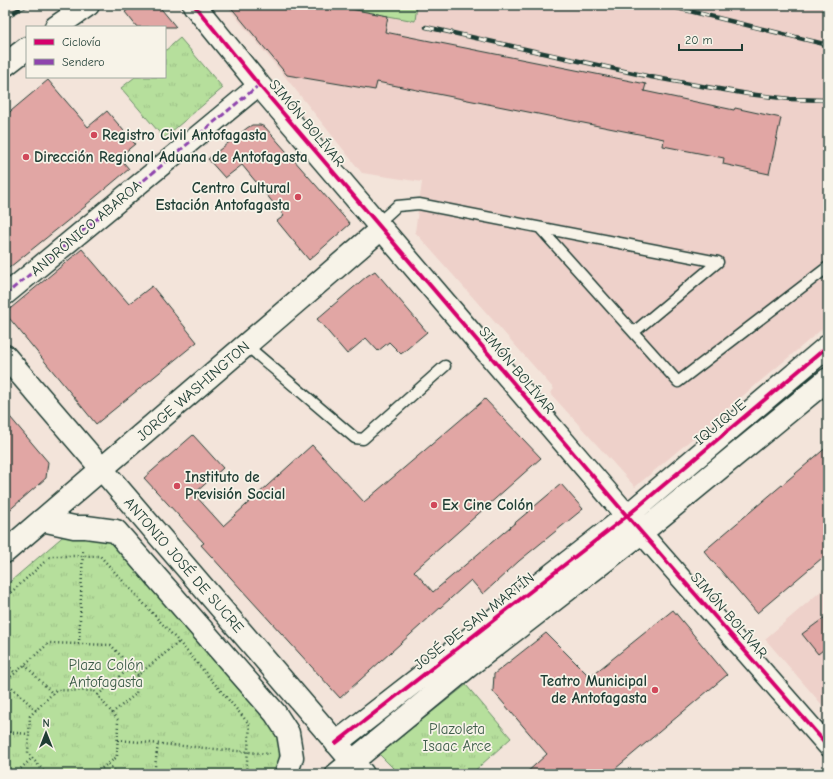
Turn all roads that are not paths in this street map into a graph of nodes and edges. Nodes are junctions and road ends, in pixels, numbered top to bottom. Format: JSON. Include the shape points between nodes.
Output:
{"nodes":[{"id":1,"x":88,"y":5,"type":"edge"},
{"id":2,"x":194,"y":5,"type":"edge"},
{"id":3,"x":57,"y":26,"type":"edge"},
{"id":4,"x":26,"y":49,"type":"edge"},
{"id":5,"x":5,"y":65,"type":"edge"},
{"id":6,"x":259,"y":85,"type":"junction"},
{"id":7,"x":379,"y":226,"type":"junction"},
{"id":8,"x":540,"y":228,"type":"junction"},
{"id":9,"x":828,"y":267,"type":"edge"},
{"id":10,"x":5,"y":295,"type":"edge"},
{"id":11,"x":634,"y":332,"type":"junction"},
{"id":12,"x":246,"y":345,"type":"junction"},
{"id":13,"x":828,"y":346,"type":"edge"},
{"id":14,"x":5,"y":356,"type":"edge"},
{"id":15,"x":445,"y":366,"type":"dead end"},
{"id":16,"x":828,"y":379,"type":"edge"},
{"id":17,"x":102,"y":469,"type":"junction"},
{"id":18,"x":627,"y":516,"type":"junction"},
{"id":19,"x":42,"y":520,"type":"junction"},
{"id":20,"x":642,"y":532,"type":"junction"},
{"id":21,"x":5,"y":552,"type":"edge"},
{"id":22,"x":336,"y":743,"type":"junction"},
{"id":23,"x":828,"y":746,"type":"edge"},
{"id":24,"x":289,"y":765,"type":"edge"},
{"id":25,"x":350,"y":770,"type":"edge"}],
"edges":[{"from":1,"to":3,"type":"main road"},
{"from":2,"to":6,"type":"main road","name":"SIMÓN BOLÍVAR"},
{"from":4,"to":5,"type":"main road"},
{"from":6,"to":7,"type":"main road","name":"SIMÓN BOLÍVAR"},
{"from":6,"to":10,"type":"street","name":"ANDRÓNICO ABAROA"},
{"from":7,"to":8,"type":"lane","via":[[396,206],[419,204]]},
{"from":7,"to":12,"type":"main road","name":"JORGE WASHINGTON"},
{"from":7,"to":18,"type":"main road","name":"SIMÓN BOLÍVAR"},
{"from":8,"to":11,"type":"lane"},
{"from":8,"to":11,"type":"lane","via":[[718,262]]},
{"from":9,"to":11,"type":"lane","via":[[678,382]]},
{"from":12,"to":15,"type":"lane","via":[[355,438],[364,439]]},
{"from":12,"to":17,"type":"main road","name":"JORGE WASHINGTON"},
{"from":13,"to":18,"type":"main road","name":"IQUIQUE"},
{"from":14,"to":17,"type":"main road","name":"ANTONIO JOSÉ DE SUCRE"},
{"from":16,"to":20,"type":"main road"},
{"from":17,"to":19,"type":"main road","name":"JORGE WASHINGTON"},
{"from":17,"to":22,"type":"main road","name":"ANTONIO JOSÉ DE SUCRE"},
{"from":18,"to":20,"type":"street","name":"SIMÓN BOLÍVAR"},
{"from":18,"to":22,"type":"main road","name":"JOSÉ DE SAN MARTÍN"},
{"from":19,"to":21,"type":"main road","name":"JORGE WASHINGTON"},
{"from":19,"to":24,"type":"main road","via":[[116,531],[275,713],[288,733]]},
{"from":20,"to":23,"type":"street","name":"SIMÓN BOLÍVAR"},
{"from":20,"to":25,"type":"main road","via":[[471,664]]},
{"from":22,"to":25,"type":"main road","name":"ANTONIO JOSÉ DE SUCRE"}]}
